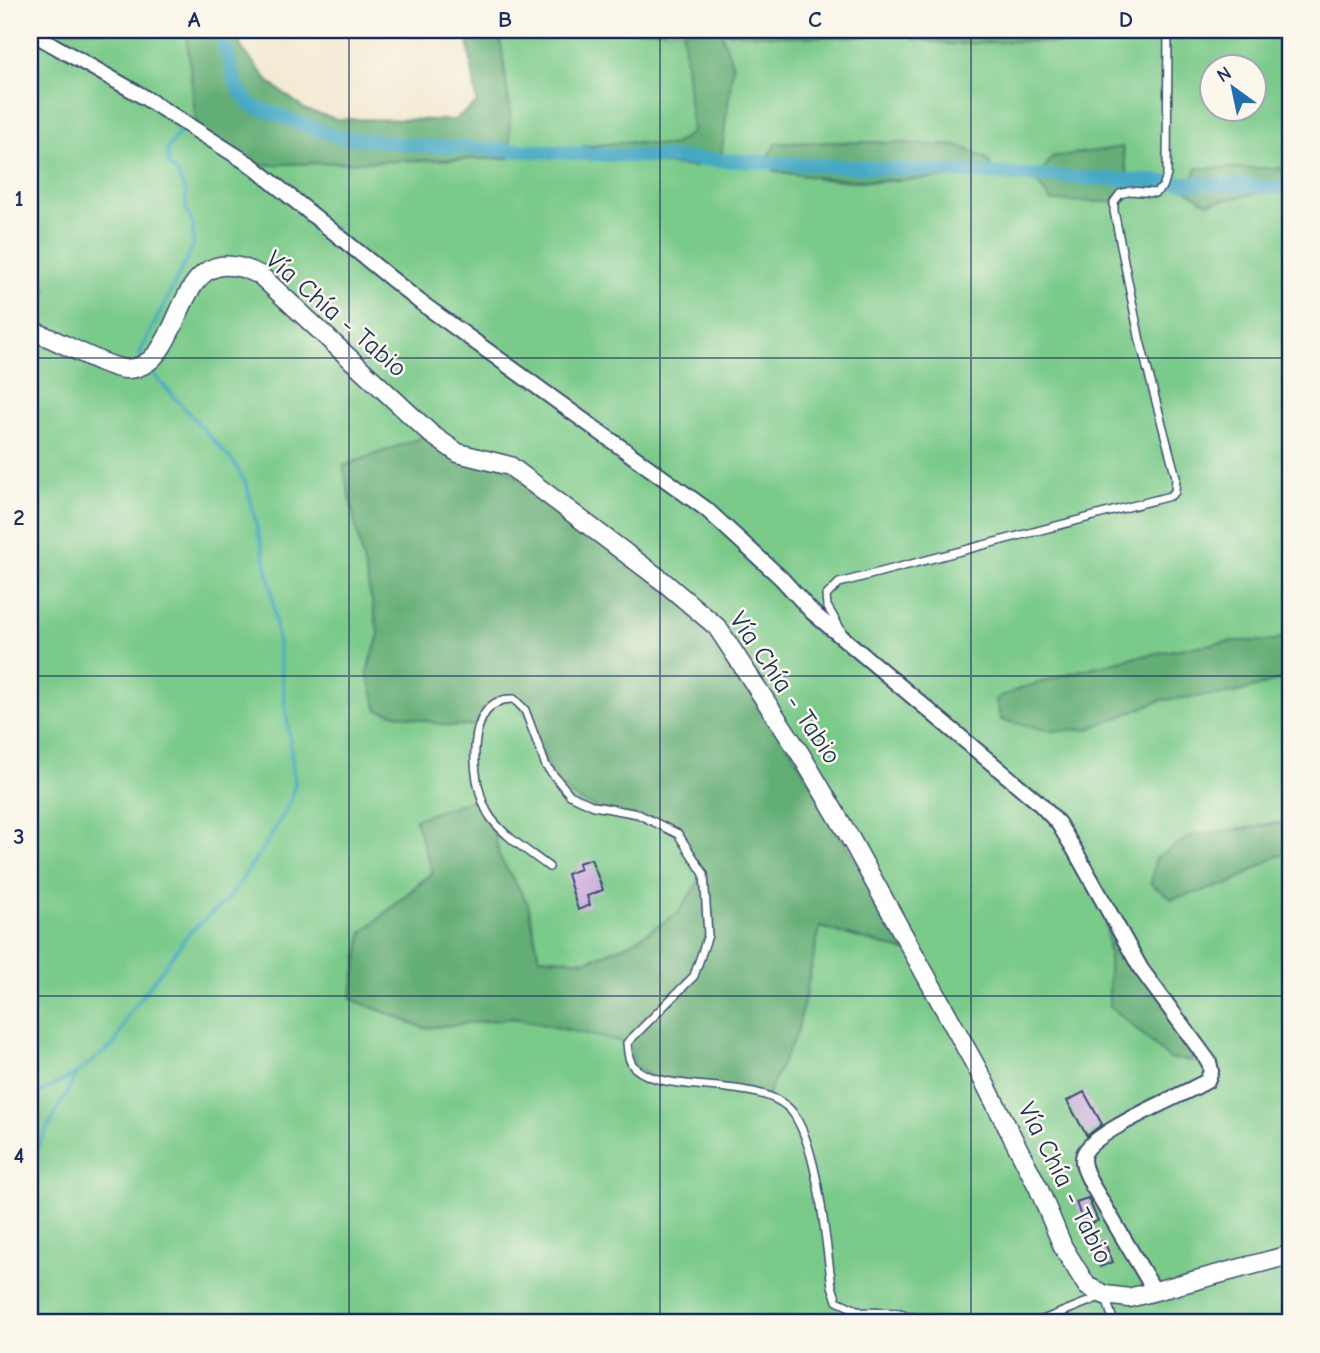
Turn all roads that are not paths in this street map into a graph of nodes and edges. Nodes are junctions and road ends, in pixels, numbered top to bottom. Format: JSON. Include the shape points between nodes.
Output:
{"nodes":[{"id":1,"x":1168,"y":30,"type":"edge"},
{"id":2,"x":1194,"y":30,"type":"edge"},
{"id":3,"x":30,"y":32,"type":"edge"},
{"id":4,"x":1290,"y":33,"type":"edge"},
{"id":5,"x":30,"y":330,"type":"edge"},
{"id":6,"x":846,"y":639,"type":"junction"},
{"id":7,"x":549,"y":867,"type":"dead end"},
{"id":8,"x":1290,"y":1255,"type":"edge"},
{"id":9,"x":1154,"y":1290,"type":"junction"},
{"id":10,"x":1105,"y":1294,"type":"junction"},
{"id":11,"x":932,"y":1323,"type":"edge"},
{"id":12,"x":1035,"y":1323,"type":"edge"},
{"id":13,"x":1114,"y":1323,"type":"edge"}],
"edges":[{"from":1,"to":6,"type":"lane","via":[[1167,175],[1163,187],[1154,193],[1120,194],[1114,211],[1175,492],[839,583],[826,596],[827,606]]},
{"from":2,"to":4,"type":"lane"},
{"from":3,"to":6,"type":"street","via":[[251,165],[420,302],[706,509]]},
{"from":5,"to":10,"type":"street","name":"Vía Chía - Tabio","via":[[110,365],[126,369],[144,364],[158,351],[193,285],[205,272],[225,263],[242,266],[260,275],[431,434],[458,453],[510,466],[717,627],[849,836],[978,1070],[1063,1247],[1087,1286]]},
{"from":6,"to":9,"type":"street","via":[[1058,823],[1141,969],[1209,1062],[1207,1081],[1143,1112],[1091,1144],[1084,1154],[1092,1185]]},
{"from":7,"to":11,"type":"lane","via":[[492,820],[478,796],[474,765],[479,725],[488,707],[500,698],[514,699],[525,710],[546,766],[570,795],[594,806],[638,814],[678,834],[704,874],[708,935],[694,976],[627,1043],[629,1059],[636,1069],[656,1078],[767,1095],[792,1112],[815,1180],[837,1301],[861,1312],[900,1313]]},
{"from":8,"to":9,"type":"street","name":"Vía Chía - Tabio"},
{"from":9,"to":10,"type":"street","name":"Vía Chía - Tabio","via":[[1129,1298]]},
{"from":10,"to":12,"type":"lane"},
{"from":10,"to":13,"type":"lane"}]}
